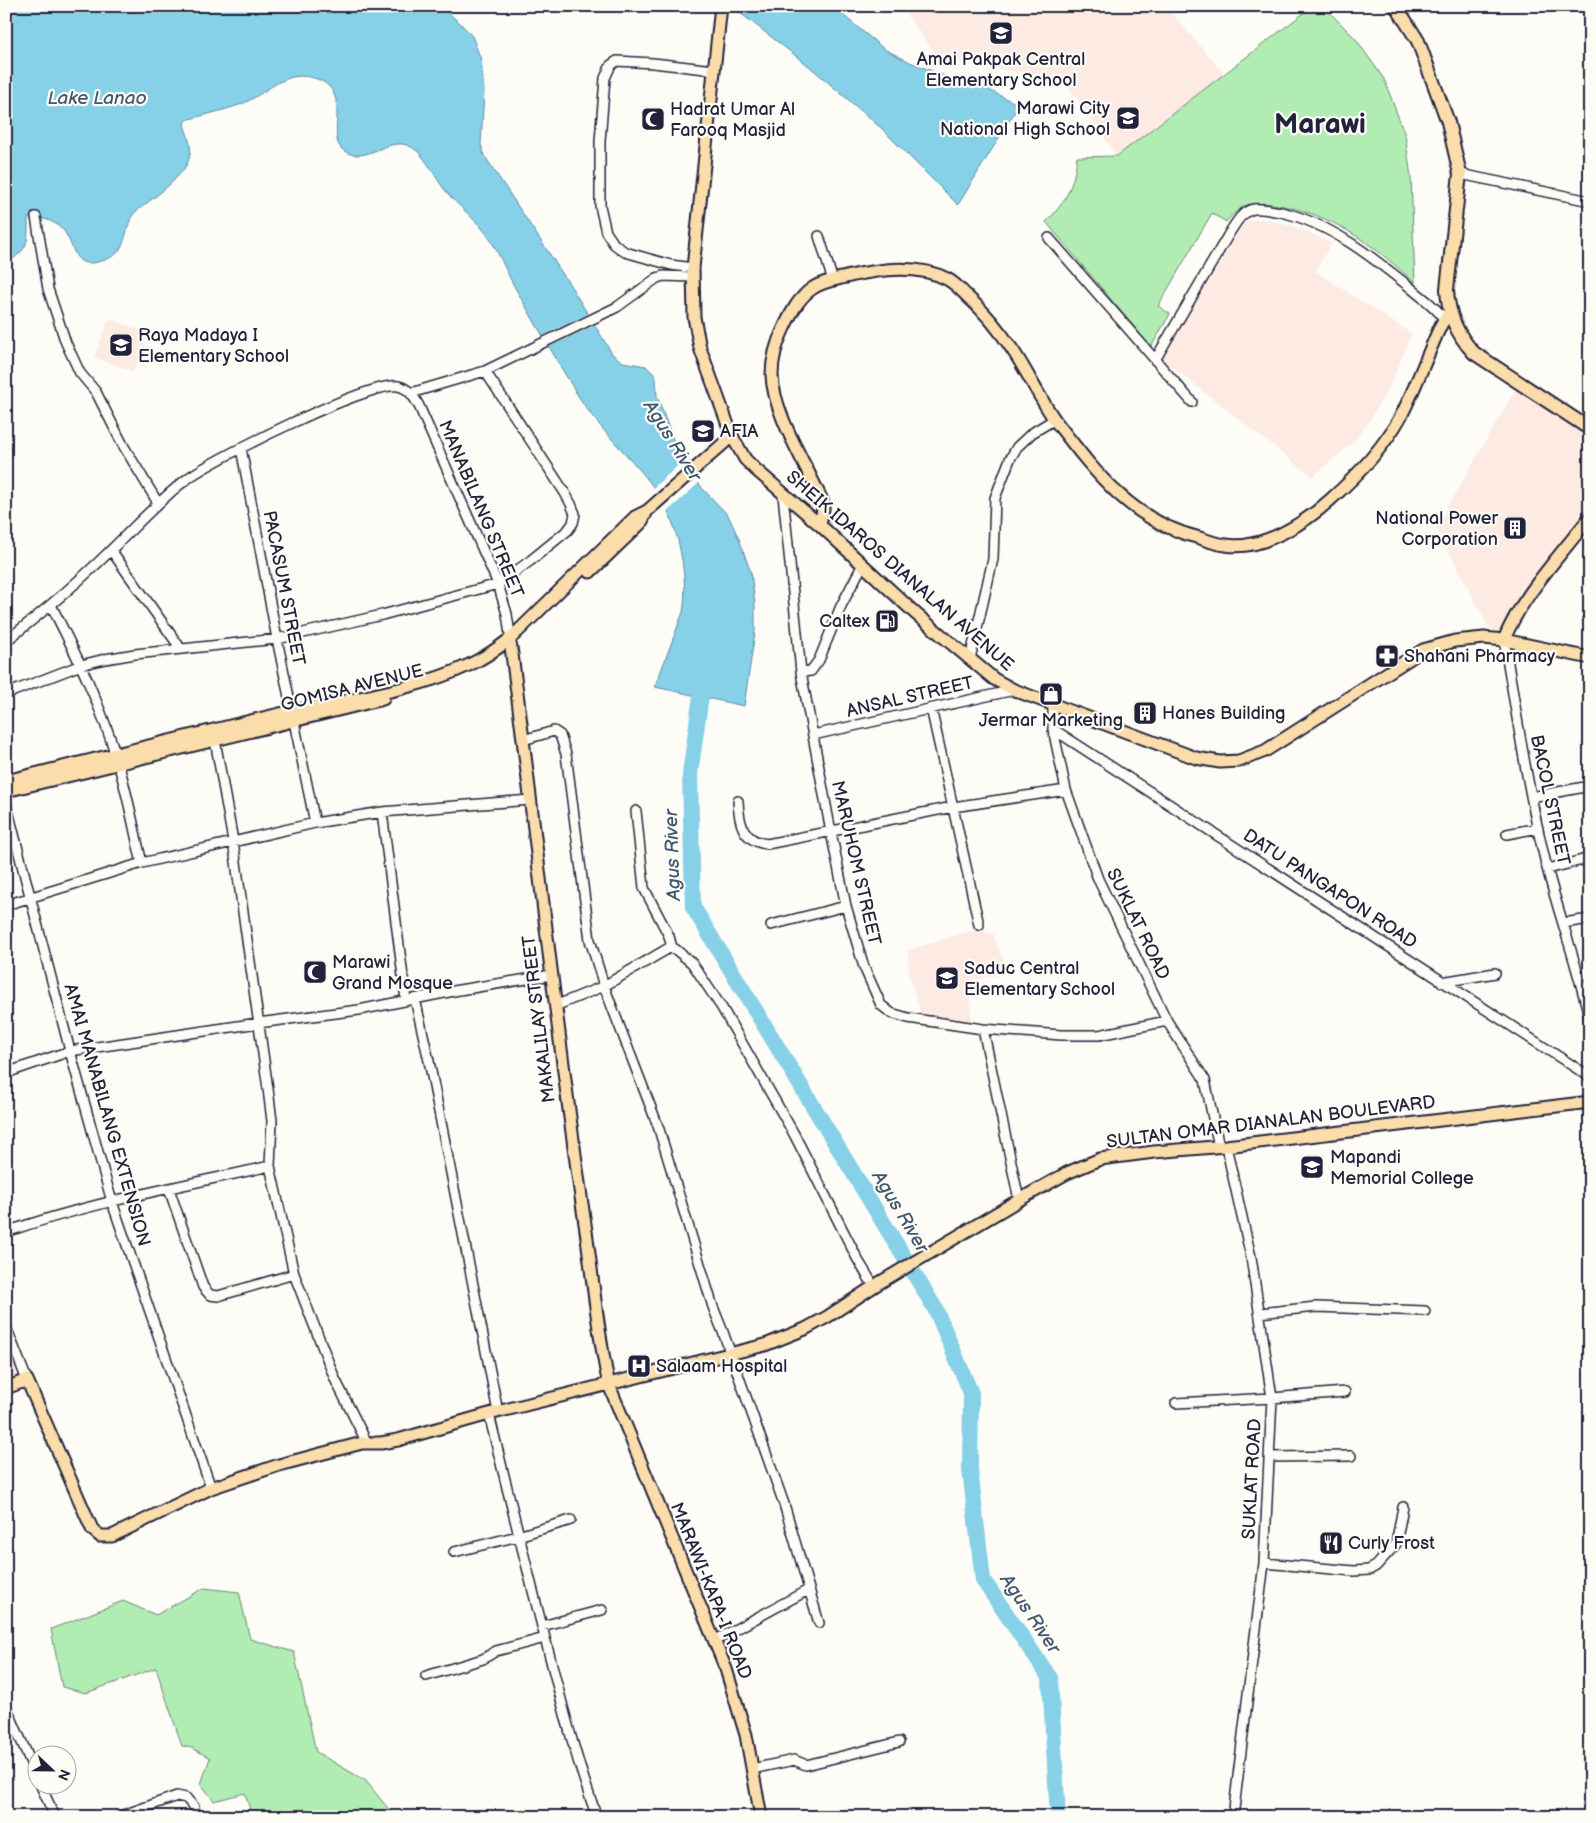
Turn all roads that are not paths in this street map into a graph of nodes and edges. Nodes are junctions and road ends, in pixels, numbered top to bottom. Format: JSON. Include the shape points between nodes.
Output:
{"nodes":[{"id":1,"x":721,"y":6,"type":"edge"},
{"id":2,"x":1396,"y":6,"type":"edge"},
{"id":3,"x":714,"y":70,"type":"junction"},
{"id":4,"x":1460,"y":174,"type":"junction"},
{"id":5,"x":1590,"y":201,"type":"edge"},
{"id":6,"x":36,"y":217,"type":"dead end"},
{"id":7,"x":819,"y":236,"type":"dead end"},
{"id":8,"x":1049,"y":238,"type":"dead end"},
{"id":9,"x":693,"y":272,"type":"junction"},
{"id":10,"x":833,"y":280,"type":"junction"},
{"id":11,"x":1447,"y":316,"type":"junction"},
{"id":12,"x":1155,"y":360,"type":"junction"},
{"id":13,"x":485,"y":371,"type":"junction"},
{"id":14,"x":409,"y":391,"type":"junction"},
{"id":15,"x":1192,"y":402,"type":"dead end"},
{"id":16,"x":1055,"y":419,"type":"junction"},
{"id":17,"x":1590,"y":428,"type":"edge"},
{"id":18,"x":732,"y":436,"type":"junction"},
{"id":19,"x":241,"y":448,"type":"junction"},
{"id":20,"x":783,"y":494,"type":"junction"},
{"id":21,"x":158,"y":503,"type":"junction"},
{"id":22,"x":1590,"y":517,"type":"edge"},
{"id":23,"x":820,"y":526,"type":"junction"},
{"id":24,"x":112,"y":550,"type":"junction"},
{"id":25,"x":862,"y":566,"type":"junction"},
{"id":26,"x":498,"y":584,"type":"junction"},
{"id":27,"x":51,"y":605,"type":"junction"},
{"id":28,"x":277,"y":638,"type":"junction"},
{"id":29,"x":1504,"y":640,"type":"junction"},
{"id":30,"x":6,"y":641,"type":"edge"},
{"id":31,"x":511,"y":643,"type":"junction"},
{"id":32,"x":181,"y":649,"type":"junction"},
{"id":33,"x":1590,"y":658,"type":"edge"},
{"id":34,"x":970,"y":659,"type":"junction"},
{"id":35,"x":81,"y":665,"type":"junction"},
{"id":36,"x":801,"y":672,"type":"junction"},
{"id":37,"x":1014,"y":690,"type":"junction"},
{"id":38,"x":6,"y":694,"type":"edge"},
{"id":39,"x":1053,"y":705,"type":"junction"},
{"id":40,"x":931,"y":708,"type":"junction"},
{"id":41,"x":293,"y":716,"type":"junction"},
{"id":42,"x":1053,"y":729,"type":"junction"},
{"id":43,"x":813,"y":735,"type":"junction"},
{"id":44,"x":215,"y":740,"type":"junction"},
{"id":45,"x":523,"y":740,"type":"junction"},
{"id":46,"x":117,"y":759,"type":"junction"},
{"id":47,"x":6,"y":781,"type":"edge"},
{"id":48,"x":1590,"y":786,"type":"edge"},
{"id":49,"x":1066,"y":790,"type":"junction"},
{"id":50,"x":6,"y":791,"type":"edge"},
{"id":51,"x":1531,"y":797,"type":"junction"},
{"id":52,"x":530,"y":800,"type":"junction"},
{"id":53,"x":738,"y":801,"type":"dead end"},
{"id":54,"x":6,"y":803,"type":"edge"},
{"id":55,"x":953,"y":807,"type":"junction"},
{"id":56,"x":636,"y":811,"type":"dead end"},
{"id":57,"x":382,"y":812,"type":"junction"},
{"id":58,"x":315,"y":823,"type":"junction"},
{"id":59,"x":1538,"y":828,"type":"junction"},
{"id":60,"x":831,"y":832,"type":"junction"},
{"id":61,"x":1507,"y":834,"type":"dead end"},
{"id":62,"x":233,"y":841,"type":"junction"},
{"id":63,"x":1590,"y":858,"type":"edge"},
{"id":64,"x":142,"y":863,"type":"junction"},
{"id":65,"x":1548,"y":869,"type":"junction"},
{"id":66,"x":30,"y":897,"type":"junction"},
{"id":67,"x":6,"y":905,"type":"edge"},
{"id":68,"x":846,"y":906,"type":"junction"},
{"id":69,"x":1590,"y":919,"type":"edge"},
{"id":70,"x":1563,"y":923,"type":"junction"},
{"id":71,"x":771,"y":925,"type":"dead end"},
{"id":72,"x":979,"y":925,"type":"dead end"},
{"id":73,"x":672,"y":948,"type":"junction"},
{"id":74,"x":1495,"y":973,"type":"dead end"},
{"id":75,"x":552,"y":975,"type":"junction"},
{"id":76,"x":1442,"y":982,"type":"junction"},
{"id":77,"x":604,"y":986,"type":"junction"},
{"id":78,"x":411,"y":999,"type":"junction"},
{"id":79,"x":1588,"y":1002,"type":"edge"},
{"id":80,"x":555,"y":1006,"type":"junction"},
{"id":81,"x":1167,"y":1021,"type":"junction"},
{"id":82,"x":1590,"y":1022,"type":"edge"},
{"id":83,"x":258,"y":1023,"type":"junction"},
{"id":84,"x":983,"y":1029,"type":"junction"},
{"id":85,"x":70,"y":1051,"type":"junction"},
{"id":86,"x":6,"y":1072,"type":"edge"},
{"id":87,"x":1590,"y":1077,"type":"edge"},
{"id":88,"x":1590,"y":1102,"type":"edge"},
{"id":89,"x":1223,"y":1146,"type":"junction"},
{"id":90,"x":270,"y":1166,"type":"junction"},
{"id":91,"x":168,"y":1189,"type":"junction"},
{"id":92,"x":1019,"y":1200,"type":"junction"},
{"id":93,"x":112,"y":1202,"type":"junction"},
{"id":94,"x":6,"y":1232,"type":"edge"},
{"id":95,"x":294,"y":1274,"type":"junction"},
{"id":96,"x":875,"y":1281,"type":"junction"},
{"id":97,"x":1425,"y":1311,"type":"dead end"},
{"id":98,"x":1260,"y":1313,"type":"junction"},
{"id":99,"x":6,"y":1327,"type":"edge"},
{"id":100,"x":730,"y":1352,"type":"junction"},
{"id":101,"x":27,"y":1380,"type":"junction"},
{"id":102,"x":609,"y":1385,"type":"junction"},
{"id":103,"x":6,"y":1388,"type":"edge"},
{"id":104,"x":1345,"y":1392,"type":"dead end"},
{"id":105,"x":1272,"y":1398,"type":"junction"},
{"id":106,"x":1176,"y":1403,"type":"dead end"},
{"id":107,"x":494,"y":1413,"type":"junction"},
{"id":108,"x":367,"y":1443,"type":"junction"},
{"id":109,"x":1351,"y":1456,"type":"dead end"},
{"id":110,"x":1270,"y":1457,"type":"junction"},
{"id":111,"x":211,"y":1488,"type":"junction"},
{"id":112,"x":1404,"y":1507,"type":"dead end"},
{"id":113,"x":571,"y":1520,"type":"dead end"},
{"id":114,"x":518,"y":1536,"type":"junction"},
{"id":115,"x":454,"y":1552,"type":"dead end"},
{"id":116,"x":1264,"y":1563,"type":"junction"},
{"id":117,"x":808,"y":1590,"type":"junction"},
{"id":118,"x":602,"y":1610,"type":"dead end"},
{"id":119,"x":819,"y":1623,"type":"dead end"},
{"id":120,"x":542,"y":1626,"type":"junction"},
{"id":121,"x":545,"y":1638,"type":"junction"},
{"id":122,"x":714,"y":1641,"type":"junction"},
{"id":123,"x":426,"y":1676,"type":"dead end"},
{"id":124,"x":6,"y":1706,"type":"edge"},
{"id":125,"x":899,"y":1742,"type":"dead end"},
{"id":126,"x":28,"y":1756,"type":"edge"},
{"id":127,"x":752,"y":1769,"type":"junction"},
{"id":128,"x":46,"y":1796,"type":"edge"},
{"id":129,"x":194,"y":1807,"type":"dead end"},
{"id":130,"x":55,"y":1817,"type":"edge"},
{"id":131,"x":118,"y":1817,"type":"edge"},
{"id":132,"x":597,"y":1817,"type":"edge"},
{"id":133,"x":761,"y":1817,"type":"edge"},
{"id":134,"x":1233,"y":1817,"type":"edge"}],
"edges":[{"from":1,"to":3,"type":"main road","name":"SHEIK IDAROS DIANALAN AVENUE"},
{"from":2,"to":4,"type":"highway","via":[[1418,41],[1448,122]]},
{"from":3,"to":9,"type":"main road","name":"SHEIK IDAROS DIANALAN AVENUE"},
{"from":3,"to":9,"type":"street","via":[[617,61],[609,68],[604,87],[599,181],[606,232],[625,252]]},
{"from":4,"to":5,"type":"street"},
{"from":4,"to":11,"type":"highway"},
{"from":6,"to":21,"type":"street","via":[[48,289],[72,357],[96,392],[122,445]]},
{"from":7,"to":10,"type":"street"},
{"from":8,"to":12,"type":"street"},
{"from":9,"to":13,"type":"street","via":[[652,280],[617,307]]},
{"from":9,"to":18,"type":"main road","name":"SHEIK IDAROS DIANALAN AVENUE","via":[[696,334]]},
{"from":10,"to":16,"type":"main road","via":[[902,268],[947,279],[999,330]]},
{"from":10,"to":23,"type":"main road","via":[[814,288],[792,312],[779,338],[772,367],[775,394],[823,503]]},
{"from":11,"to":12,"type":"street","via":[[1330,230],[1297,216],[1255,209],[1242,215],[1230,232]]},
{"from":11,"to":16,"type":"main road","via":[[1400,417],[1364,468],[1319,510],[1258,543],[1228,546],[1180,533],[1132,508],[1091,467]]},
{"from":11,"to":17,"type":"highway","via":[[1474,352]]},
{"from":12,"to":15,"type":"street"},
{"from":13,"to":14,"type":"street"},
{"from":13,"to":26,"type":"street","via":[[572,504],[574,514],[568,530]]},
{"from":14,"to":19,"type":"street","via":[[397,386],[374,390]]},
{"from":14,"to":26,"type":"street","name":"MANABILANG STREET","via":[[419,406]]},
{"from":16,"to":34,"type":"street","via":[[1017,447],[995,498],[993,559]]},
{"from":18,"to":20,"type":"main road","name":"SHEIK IDAROS DIANALAN AVENUE","via":[[745,459]]},
{"from":18,"to":31,"type":"main road","name":"GOMISA AVENUE","via":[[650,509],[641,523]]},
{"from":19,"to":21,"type":"street","via":[[203,468]]},
{"from":19,"to":28,"type":"street","name":"PACASUM STREET"},
{"from":20,"to":23,"type":"main road","name":"SHEIK IDAROS DIANALAN AVENUE"},
{"from":20,"to":36,"type":"street","name":"MARUHOM STREET"},
{"from":21,"to":24,"type":"street"},
{"from":22,"to":29,"type":"main road","via":[[1536,586]]},
{"from":23,"to":25,"type":"main road","name":"SHEIK IDAROS DIANALAN AVENUE"},
{"from":24,"to":27,"type":"street"},
{"from":24,"to":32,"type":"street"},
{"from":25,"to":34,"type":"main road","name":"SHEIK IDAROS DIANALAN AVENUE"},
{"from":25,"to":36,"type":"street","via":[[815,667]]},
{"from":26,"to":28,"type":"street","via":[[382,615]]},
{"from":26,"to":31,"type":"street","name":"MANABILANG STREET"},
{"from":27,"to":30,"type":"street"},
{"from":27,"to":35,"type":"street"},
{"from":28,"to":32,"type":"street"},
{"from":28,"to":41,"type":"street","name":"PACASUM STREET"},
{"from":29,"to":33,"type":"main road","name":"SHEIK IDAROS DIANALAN AVENUE"},
{"from":29,"to":39,"type":"main road","name":"SHEIK IDAROS DIANALAN AVENUE","via":[[1455,641],[1423,650],[1265,751],[1239,761],[1196,758]]},
{"from":29,"to":51,"type":"street","name":"BACOL STREET"},
{"from":31,"to":41,"type":"main road","name":"GOMISA AVENUE","via":[[473,671],[443,683],[410,693]]},
{"from":31,"to":45,"type":"main road","name":"MAKALILAY STREET"},
{"from":32,"to":35,"type":"street","via":[[120,656]]},
{"from":34,"to":37,"type":"main road","name":"SHEIK IDAROS DIANALAN AVENUE","via":[[994,679]]},
{"from":35,"to":38,"type":"street"},
{"from":35,"to":46,"type":"street"},
{"from":36,"to":43,"type":"street","name":"MARUHOM STREET"},
{"from":37,"to":39,"type":"main road","name":"SHEIK IDAROS DIANALAN AVENUE"},
{"from":37,"to":40,"type":"street","name":"ANSAL STREET"},
{"from":39,"to":42,"type":"street","name":"SUKLAT ROAD"},
{"from":40,"to":43,"type":"street","name":"ANSAL STREET"},
{"from":40,"to":55,"type":"street"},
{"from":41,"to":44,"type":"main road","name":"GOMISA AVENUE"},
{"from":41,"to":46,"type":"main road","name":"GOMISA AVENUE"},
{"from":41,"to":58,"type":"street","name":"PACASUM STREET"},
{"from":42,"to":49,"type":"street","name":"SUKLAT ROAD"},
{"from":42,"to":76,"type":"street","name":"DATU PANGAPON ROAD"},
{"from":43,"to":60,"type":"street","name":"MARUHOM STREET"},
{"from":44,"to":46,"type":"main road","name":"GOMISA AVENUE"},
{"from":44,"to":62,"type":"street"},
{"from":45,"to":52,"type":"main road","name":"MAKALILAY STREET"},
{"from":45,"to":77,"type":"street","via":[[554,732],[560,735],[566,754],[590,940]]},
{"from":46,"to":47,"type":"main road","name":"GOMISA AVENUE"},
{"from":46,"to":50,"type":"main road","name":"GOMISA AVENUE"},
{"from":46,"to":64,"type":"street"},
{"from":48,"to":51,"type":"street"},
{"from":49,"to":55,"type":"street"},
{"from":49,"to":81,"type":"street","name":"SUKLAT ROAD","via":[[1098,879]]},
{"from":51,"to":59,"type":"street","name":"BACOL STREET"},
{"from":52,"to":57,"type":"street"},
{"from":52,"to":75,"type":"main road","name":"MAKALILAY STREET"},
{"from":53,"to":60,"type":"street","via":[[745,832],[757,843]]},
{"from":54,"to":66,"type":"street","name":"AMAI MANABILANG EXTENSION"},
{"from":55,"to":60,"type":"street"},
{"from":55,"to":72,"type":"street"},
{"from":56,"to":73,"type":"street","via":[[644,888],[670,936]]},
{"from":57,"to":58,"type":"street"},
{"from":57,"to":78,"type":"street"},
{"from":58,"to":62,"type":"street"},
{"from":59,"to":61,"type":"street"},
{"from":59,"to":65,"type":"street","name":"BACOL STREET"},
{"from":60,"to":68,"type":"street","name":"MARUHOM STREET"},
{"from":62,"to":64,"type":"street"},
{"from":62,"to":83,"type":"street"},
{"from":63,"to":65,"type":"street"},
{"from":64,"to":66,"type":"street"},
{"from":65,"to":70,"type":"street","name":"BACOL STREET"},
{"from":66,"to":67,"type":"street"},
{"from":66,"to":85,"type":"street","name":"AMAI MANABILANG EXTENSION"},
{"from":68,"to":71,"type":"street"},
{"from":68,"to":84,"type":"street","name":"MARUHOM STREET","via":[[864,967],[880,1005],[908,1018]]},
{"from":69,"to":70,"type":"street"},
{"from":70,"to":79,"type":"street","name":"BACOL STREET"},
{"from":73,"to":77,"type":"street"},
{"from":73,"to":96,"type":"street","via":[[692,963],[722,1008],[794,1134],[858,1260]]},
{"from":74,"to":76,"type":"street"},
{"from":75,"to":78,"type":"street"},
{"from":75,"to":80,"type":"main road","name":"MAKALILAY STREET"},
{"from":76,"to":87,"type":"street","name":"DATU PANGAPON ROAD"},
{"from":77,"to":80,"type":"street"},
{"from":77,"to":100,"type":"street","via":[[658,1126],[710,1298]]},
{"from":78,"to":83,"type":"street","via":[[359,1010]]},
{"from":78,"to":107,"type":"street","via":[[429,1061]]},
{"from":79,"to":82,"type":"street","name":"BACOL STREET"},
{"from":80,"to":102,"type":"main road","name":"MAKALILAY STREET","via":[[600,1346]]},
{"from":81,"to":84,"type":"street","name":"MARUHOM STREET","via":[[1099,1035]]},
{"from":81,"to":89,"type":"street","name":"SUKLAT ROAD","via":[[1205,1080]]},
{"from":83,"to":85,"type":"street"},
{"from":83,"to":90,"type":"street","via":[[272,1121]]},
{"from":84,"to":92,"type":"street"},
{"from":85,"to":86,"type":"street"},
{"from":85,"to":93,"type":"street","name":"AMAI MANABILANG EXTENSION"},
{"from":88,"to":89,"type":"main road","name":"SULTAN OMAR DIANALAN BOULEVARD"},
{"from":89,"to":92,"type":"main road","name":"SULTAN OMAR DIANALAN BOULEVARD","via":[[1100,1159]]},
{"from":89,"to":98,"type":"street","name":"SUKLAT ROAD"},
{"from":90,"to":91,"type":"street"},
{"from":90,"to":95,"type":"street"},
{"from":91,"to":93,"type":"street"},
{"from":91,"to":95,"type":"street","via":[[204,1287],[210,1295],[218,1296]]},
{"from":92,"to":96,"type":"main road","name":"SULTAN OMAR DIANALAN BOULEVARD"},
{"from":93,"to":94,"type":"street"},
{"from":93,"to":111,"type":"street","name":"AMAI MANABILANG EXTENSION"},
{"from":95,"to":108,"type":"street","via":[[335,1379]]},
{"from":96,"to":100,"type":"main road","name":"SULTAN OMAR DIANALAN BOULEVARD","via":[[805,1329],[766,1345]]},
{"from":97,"to":98,"type":"street","via":[[1316,1307]]},
{"from":98,"to":105,"type":"street","name":"SUKLAT ROAD"},
{"from":99,"to":101,"type":"street"},
{"from":100,"to":102,"type":"main road","name":"SULTAN OMAR DIANALAN BOULEVARD"},
{"from":100,"to":117,"type":"street","via":[[784,1504]]},
{"from":101,"to":103,"type":"main road"},
{"from":101,"to":111,"type":"main road","name":"SULTAN OMAR DIANALAN BOULEVARD","via":[[92,1529],[100,1536],[112,1536]]},
{"from":102,"to":107,"type":"main road","name":"SULTAN OMAR DIANALAN BOULEVARD"},
{"from":102,"to":122,"type":"main road","name":"MARAWI-KAPA-I ROAD"},
{"from":104,"to":105,"type":"street"},
{"from":105,"to":106,"type":"street"},
{"from":105,"to":110,"type":"street","name":"SUKLAT ROAD"},
{"from":107,"to":108,"type":"main road","name":"SULTAN OMAR DIANALAN BOULEVARD","via":[[398,1440]]},
{"from":107,"to":114,"type":"street"},
{"from":108,"to":111,"type":"main road","name":"SULTAN OMAR DIANALAN BOULEVARD","via":[[279,1465]]},
{"from":109,"to":110,"type":"street"},
{"from":110,"to":116,"type":"street","name":"SUKLAT ROAD"},
{"from":112,"to":116,"type":"street","via":[[1396,1544],[1369,1570]]},
{"from":113,"to":114,"type":"street"},
{"from":114,"to":115,"type":"street"},
{"from":114,"to":120,"type":"street"},
{"from":116,"to":134,"type":"street","name":"SUKLAT ROAD"},
{"from":117,"to":119,"type":"street"},
{"from":117,"to":122,"type":"street"},
{"from":118,"to":120,"type":"street"},
{"from":120,"to":121,"type":"street"},
{"from":121,"to":123,"type":"street"},
{"from":121,"to":132,"type":"street","via":[[565,1720]]},
{"from":122,"to":127,"type":"main road","name":"MARAWI-KAPA-I ROAD","via":[[736,1702]]},
{"from":124,"to":126,"type":"street"},
{"from":125,"to":127,"type":"street","via":[[806,1765],[794,1760]]},
{"from":127,"to":133,"type":"main road","name":"MARAWI-KAPA-I ROAD"},
{"from":128,"to":130,"type":"street"},
{"from":129,"to":131,"type":"street","via":[[186,1798],[177,1796]]}]}
